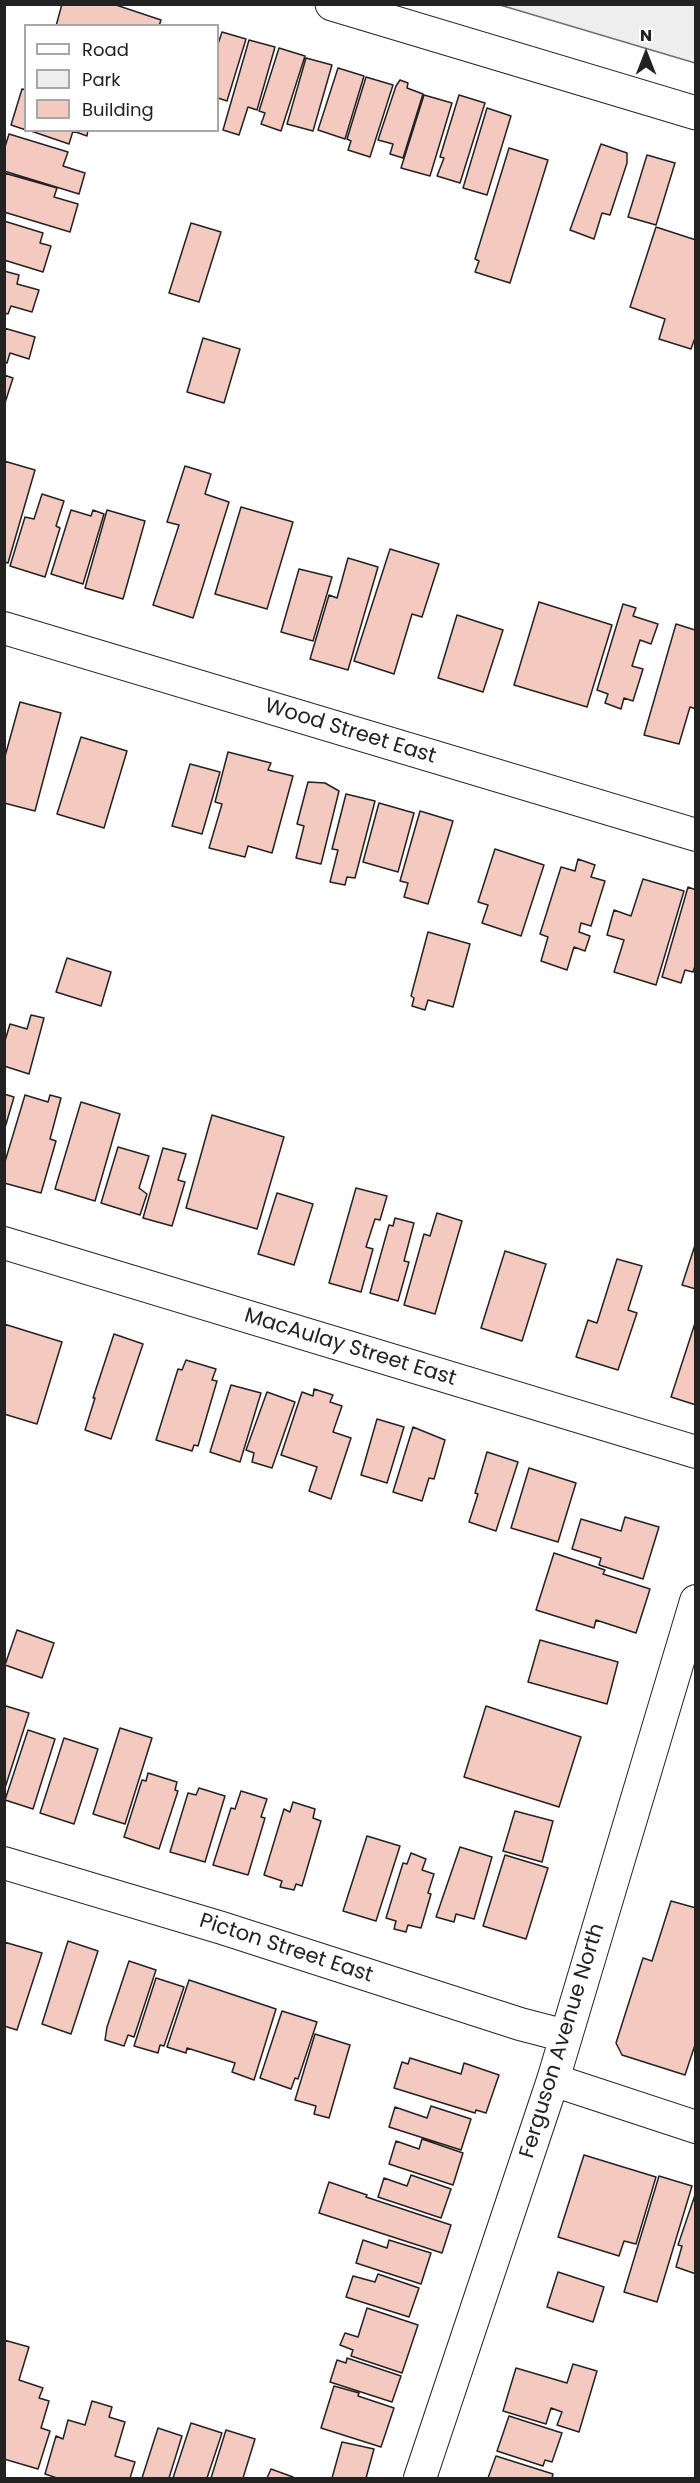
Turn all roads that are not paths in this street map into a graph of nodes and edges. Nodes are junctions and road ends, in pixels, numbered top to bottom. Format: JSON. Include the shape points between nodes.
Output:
{"nodes":[{"id":1,"x":332,"y":4,"type":"edge"},
{"id":2,"x":696,"y":113,"type":"edge"},
{"id":3,"x":4,"y":628,"type":"edge"},
{"id":4,"x":696,"y":835,"type":"edge"},
{"id":5,"x":4,"y":1243,"type":"edge"},
{"id":6,"x":696,"y":1452,"type":"edge"},
{"id":7,"x":696,"y":1601,"type":"edge"},
{"id":8,"x":4,"y":1863,"type":"edge"},
{"id":9,"x":566,"y":2036,"type":"junction"},
{"id":10,"x":553,"y":2079,"type":"junction"},
{"id":11,"x":696,"y":2127,"type":"edge"},
{"id":12,"x":420,"y":2478,"type":"edge"}],
"edges":[{"from":1,"to":2,"type":"main road"},
{"from":3,"to":4,"type":"street","name":"Wood Street East"},
{"from":5,"to":6,"type":"street","name":"MacAulay Street East"},
{"from":7,"to":9,"type":"street","name":"Ferguson Avenue North"},
{"from":8,"to":9,"type":"street","name":"Picton Street East"},
{"from":9,"to":10,"type":"street","name":"Ferguson Avenue North"},
{"from":10,"to":11,"type":"street"},
{"from":10,"to":12,"type":"street","name":"Ferguson Avenue North"}]}
